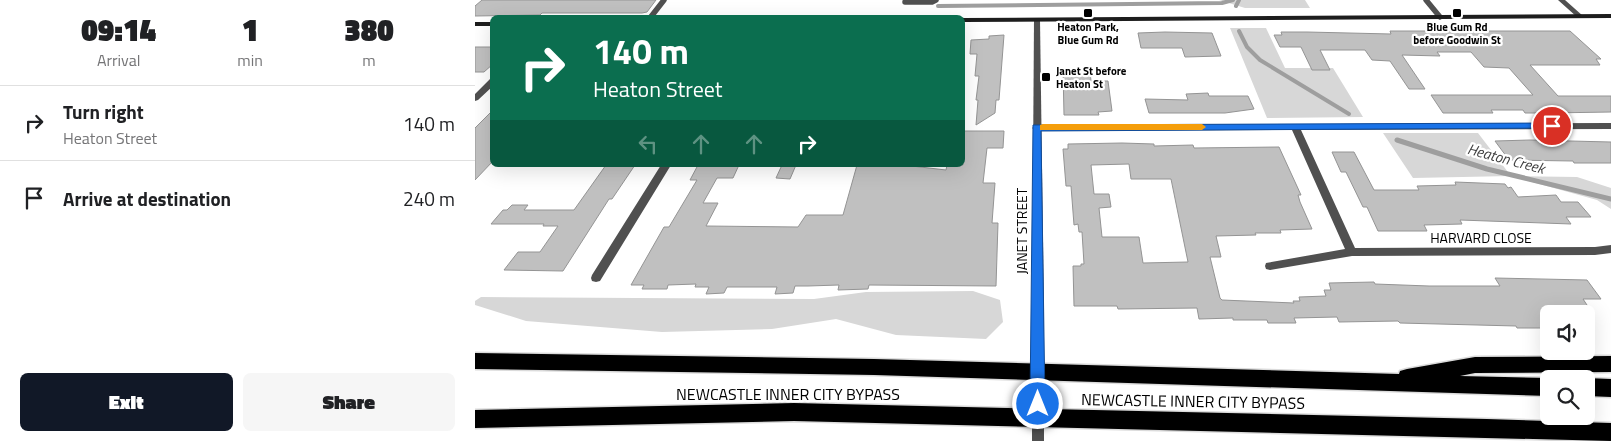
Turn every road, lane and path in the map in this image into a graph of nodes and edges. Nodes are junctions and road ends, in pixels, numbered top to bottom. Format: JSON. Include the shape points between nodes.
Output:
{"nodes":[{"id":1,"x":664,"y":0,"type":"edge"},
{"id":2,"x":936,"y":0,"type":"edge"},
{"id":3,"x":1426,"y":0,"type":"edge"},
{"id":4,"x":1561,"y":0,"type":"edge"},
{"id":5,"x":905,"y":2,"type":"dead end"},
{"id":6,"x":652,"y":15,"type":"edge"},
{"id":7,"x":1579,"y":16,"type":"junction"},
{"id":8,"x":1611,"y":16,"type":"edge"},
{"id":9,"x":1440,"y":17,"type":"junction"},
{"id":10,"x":475,"y":18,"type":"edge"},
{"id":11,"x":490,"y":18,"type":"edge"},
{"id":12,"x":965,"y":20,"type":"edge"},
{"id":13,"x":1036,"y":20,"type":"junction"},
{"id":14,"x":475,"y":24,"type":"edge"},
{"id":15,"x":490,"y":24,"type":"edge"},
{"id":16,"x":490,"y":84,"type":"edge"},
{"id":17,"x":475,"y":98,"type":"edge"},
{"id":18,"x":1611,"y":126,"type":"edge"},
{"id":19,"x":1295,"y":127,"type":"junction"},
{"id":20,"x":1036,"y":128,"type":"junction"},
{"id":21,"x":665,"y":167,"type":"edge"},
{"id":22,"x":1611,"y":249,"type":"edge"},
{"id":23,"x":1352,"y":252,"type":"junction"},
{"id":24,"x":1270,"y":266,"type":"dead end"},
{"id":25,"x":596,"y":278,"type":"dead end"},
{"id":26,"x":475,"y":361,"type":"edge"},
{"id":27,"x":1611,"y":364,"type":"edge"},
{"id":28,"x":1374,"y":382,"type":"junction"},
{"id":29,"x":1540,"y":387,"type":"edge"},
{"id":30,"x":1595,"y":388,"type":"edge"},
{"id":31,"x":1611,"y":388,"type":"edge"},
{"id":32,"x":475,"y":419,"type":"edge"},
{"id":33,"x":1575,"y":432,"type":"junction"},
{"id":34,"x":1611,"y":433,"type":"edge"},
{"id":35,"x":1611,"y":438,"type":"edge"},
{"id":36,"x":1038,"y":441,"type":"edge"}],
"edges":[{"from":1,"to":6,"type":"lane"},
{"from":2,"to":5,"type":"lane"},
{"from":3,"to":9,"type":"lane"},
{"from":4,"to":7,"type":"street"},
{"from":7,"to":8,"type":"main road"},
{"from":7,"to":9,"type":"main road"},
{"from":9,"to":13,"type":"main road"},
{"from":10,"to":11,"type":"main road"},
{"from":12,"to":13,"type":"main road"},
{"from":13,"to":20,"type":"street","name":"JANET STREET"},
{"from":14,"to":15,"type":"main road"},
{"from":16,"to":17,"type":"street"},
{"from":18,"to":19,"type":"street"},
{"from":19,"to":20,"type":"street"},
{"from":19,"to":23,"type":"street"},
{"from":20,"to":36,"type":"street","name":"JANET STREET","bridge":true},
{"from":21,"to":25,"type":"street"},
{"from":22,"to":23,"type":"street","name":"HARVARD CLOSE"},
{"from":23,"to":24,"type":"street","name":"HARVARD CLOSE"},
{"from":26,"to":28,"type":"highway","name":"NEWCASTLE INNER CITY BYPASS","via":[[874,367]]},
{"from":27,"to":28,"type":"highway","via":[[1475,365]]},
{"from":28,"to":29,"type":"highway","name":"NEWCASTLE INNER CITY BYPASS"},
{"from":30,"to":31,"type":"highway"},
{"from":32,"to":33,"type":"highway","name":"NEWCASTLE INNER CITY BYPASS","via":[[794,412]]},
{"from":33,"to":34,"type":"highway","name":"NEWCASTLE INNER CITY BYPASS"},
{"from":33,"to":35,"type":"highway"}]}
